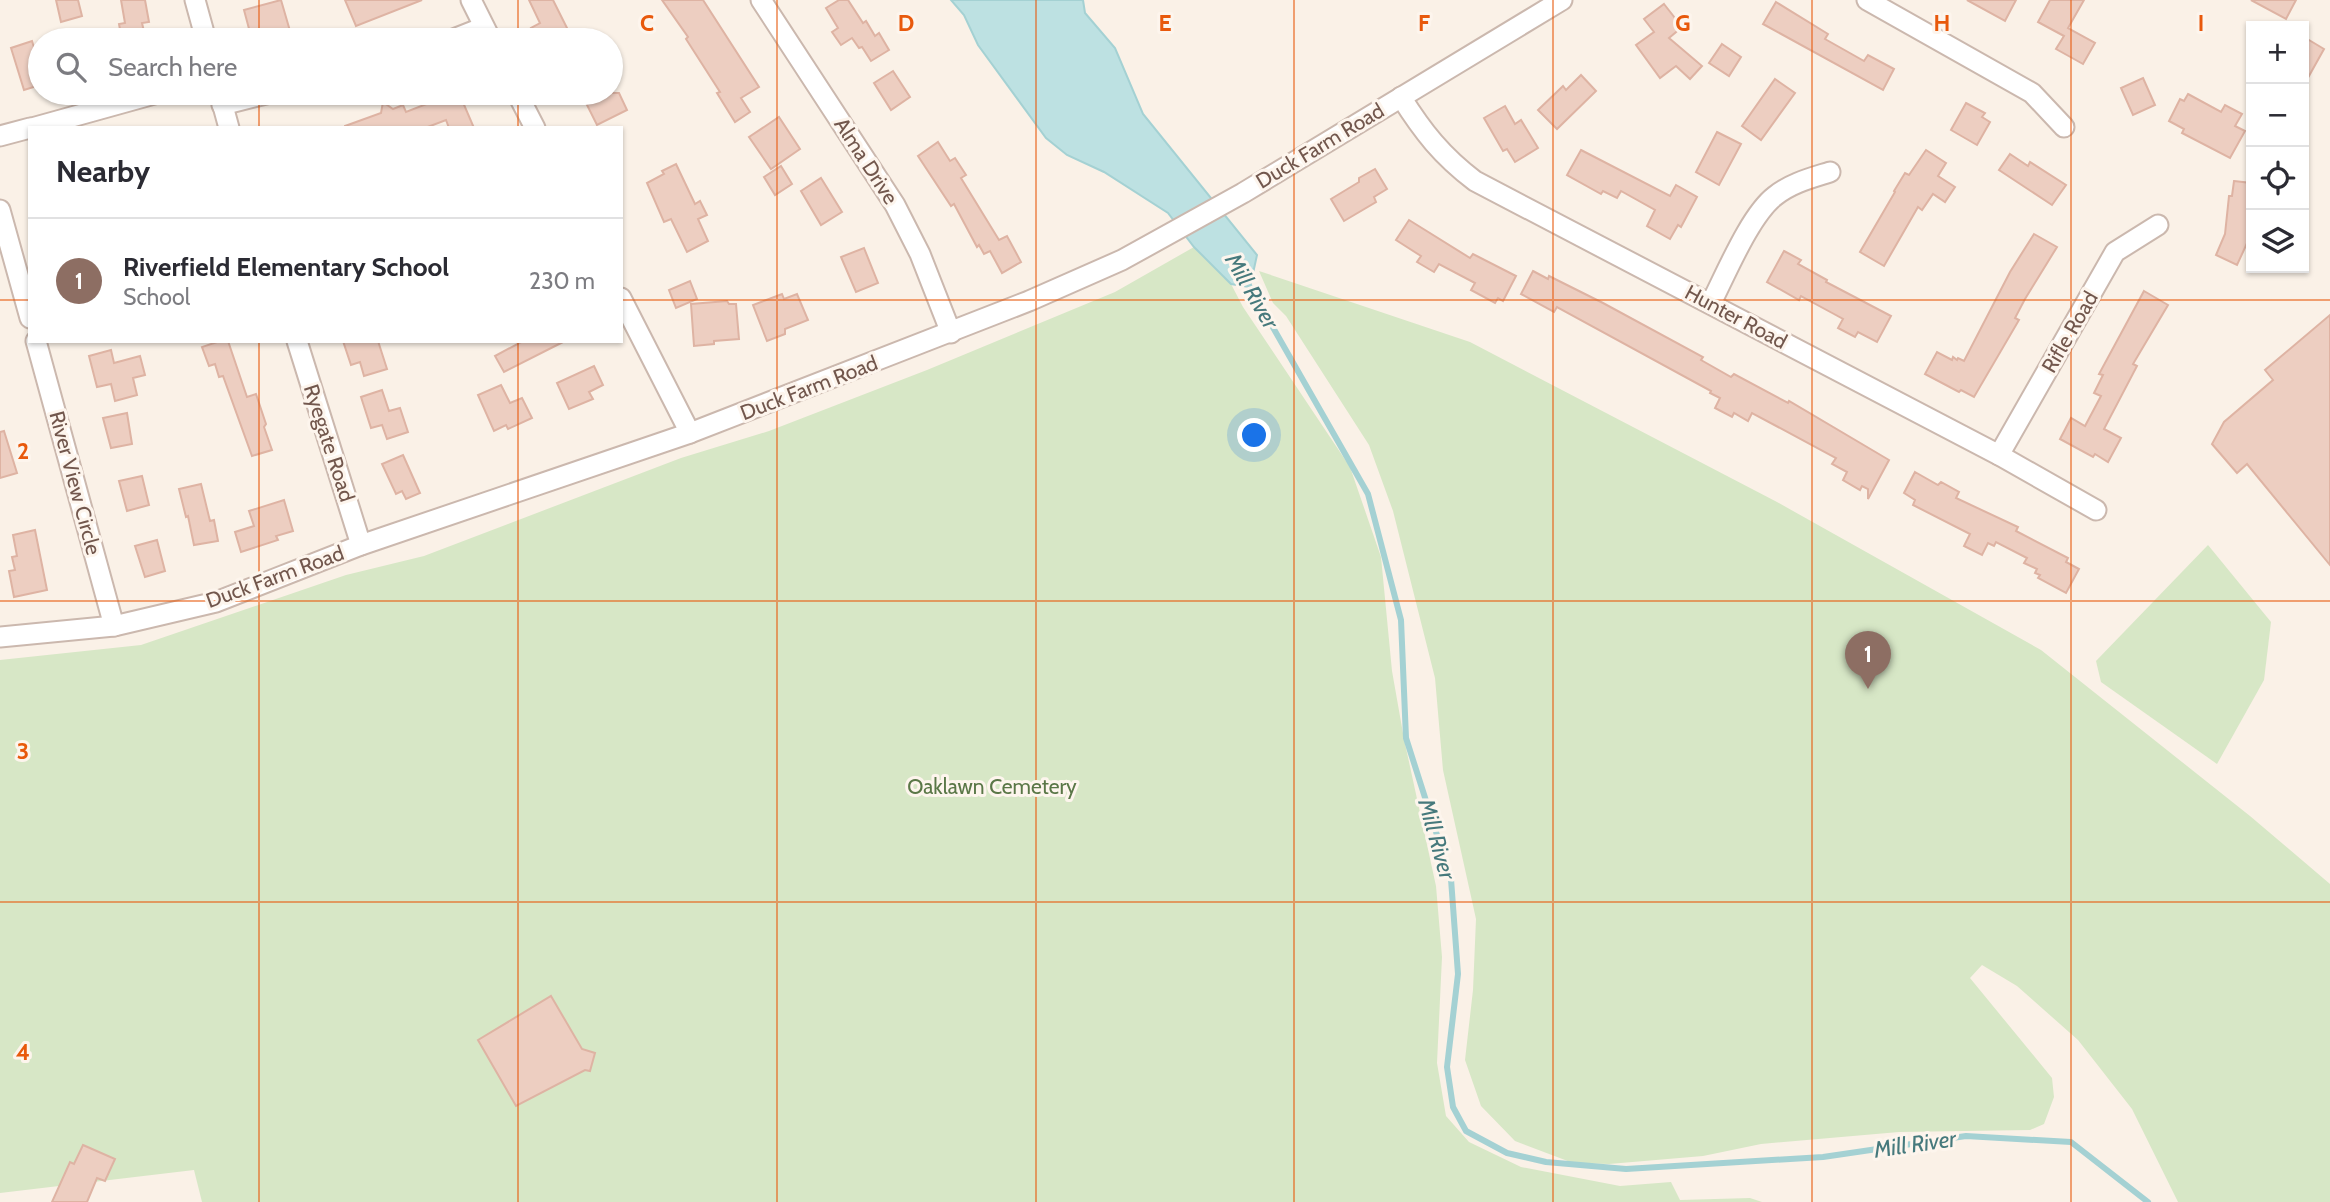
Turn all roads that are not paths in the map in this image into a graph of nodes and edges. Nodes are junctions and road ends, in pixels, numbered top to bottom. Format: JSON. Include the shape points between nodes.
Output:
{"nodes":[{"id":1,"x":195,"y":0,"type":"edge"},
{"id":2,"x":471,"y":0,"type":"edge"},
{"id":3,"x":761,"y":0,"type":"edge"},
{"id":4,"x":1562,"y":0,"type":"edge"},
{"id":5,"x":1867,"y":0,"type":"edge"},
{"id":6,"x":203,"y":28,"type":"edge"},
{"id":7,"x":484,"y":28,"type":"edge"},
{"id":8,"x":1401,"y":97,"type":"junction"},
{"id":9,"x":114,"y":105,"type":"edge"},
{"id":10,"x":223,"y":105,"type":"edge"},
{"id":11,"x":523,"y":105,"type":"edge"},
{"id":12,"x":38,"y":126,"type":"edge"},
{"id":13,"x":228,"y":126,"type":"edge"},
{"id":14,"x":534,"y":126,"type":"edge"},
{"id":15,"x":2064,"y":127,"type":"dead end"},
{"id":16,"x":28,"y":129,"type":"edge"},
{"id":17,"x":0,"y":136,"type":"edge"},
{"id":18,"x":1830,"y":172,"type":"dead end"},
{"id":19,"x":0,"y":210,"type":"edge"},
{"id":20,"x":2158,"y":225,"type":"dead end"},
{"id":21,"x":623,"y":302,"type":"edge"},
{"id":22,"x":1711,"y":303,"type":"junction"},
{"id":23,"x":28,"y":311,"type":"edge"},
{"id":24,"x":951,"y":332,"type":"junction"},
{"id":25,"x":37,"y":343,"type":"edge"},
{"id":26,"x":298,"y":343,"type":"edge"},
{"id":27,"x":690,"y":433,"type":"junction"},
{"id":28,"x":1999,"y":455,"type":"junction"},
{"id":29,"x":2096,"y":510,"type":"dead end"},
{"id":30,"x":361,"y":545,"type":"junction"},
{"id":31,"x":114,"y":626,"type":"junction"},
{"id":32,"x":0,"y":637,"type":"edge"}],
"edges":[{"from":1,"to":6,"type":"street"},
{"from":2,"to":7,"type":"street"},
{"from":3,"to":24,"type":"street","name":"Alma Drive","via":[[895,205]]},
{"from":4,"to":8,"type":"street","name":"Duck Farm Road"},
{"from":5,"to":15,"type":"street","via":[[2032,93]]},
{"from":8,"to":22,"type":"street","name":"Hunter Road","via":[[1449,162],[1475,181]]},
{"from":8,"to":24,"type":"street","name":"Duck Farm Road","via":[[1153,242],[1076,282]]},
{"from":9,"to":12,"type":"street"},
{"from":10,"to":13,"type":"street"},
{"from":11,"to":14,"type":"street"},
{"from":16,"to":17,"type":"street"},
{"from":18,"to":22,"type":"street","via":[[1792,185],[1759,212]]},
{"from":19,"to":23,"type":"street"},
{"from":20,"to":28,"type":"street","name":"Rifle Road","via":[[2115,253]]},
{"from":21,"to":27,"type":"street"},
{"from":22,"to":28,"type":"street","name":"Hunter Road"},
{"from":24,"to":27,"type":"street","name":"Duck Farm Road"},
{"from":25,"to":31,"type":"street","name":"River View Circle"},
{"from":26,"to":30,"type":"street","name":"Ryegate Road"},
{"from":27,"to":30,"type":"street","name":"Duck Farm Road"},
{"from":28,"to":29,"type":"street","name":"Hunter Road"},
{"from":30,"to":31,"type":"street","name":"Duck Farm Road","via":[[216,602]]},
{"from":31,"to":32,"type":"street","name":"Duck Farm Road"}]}
